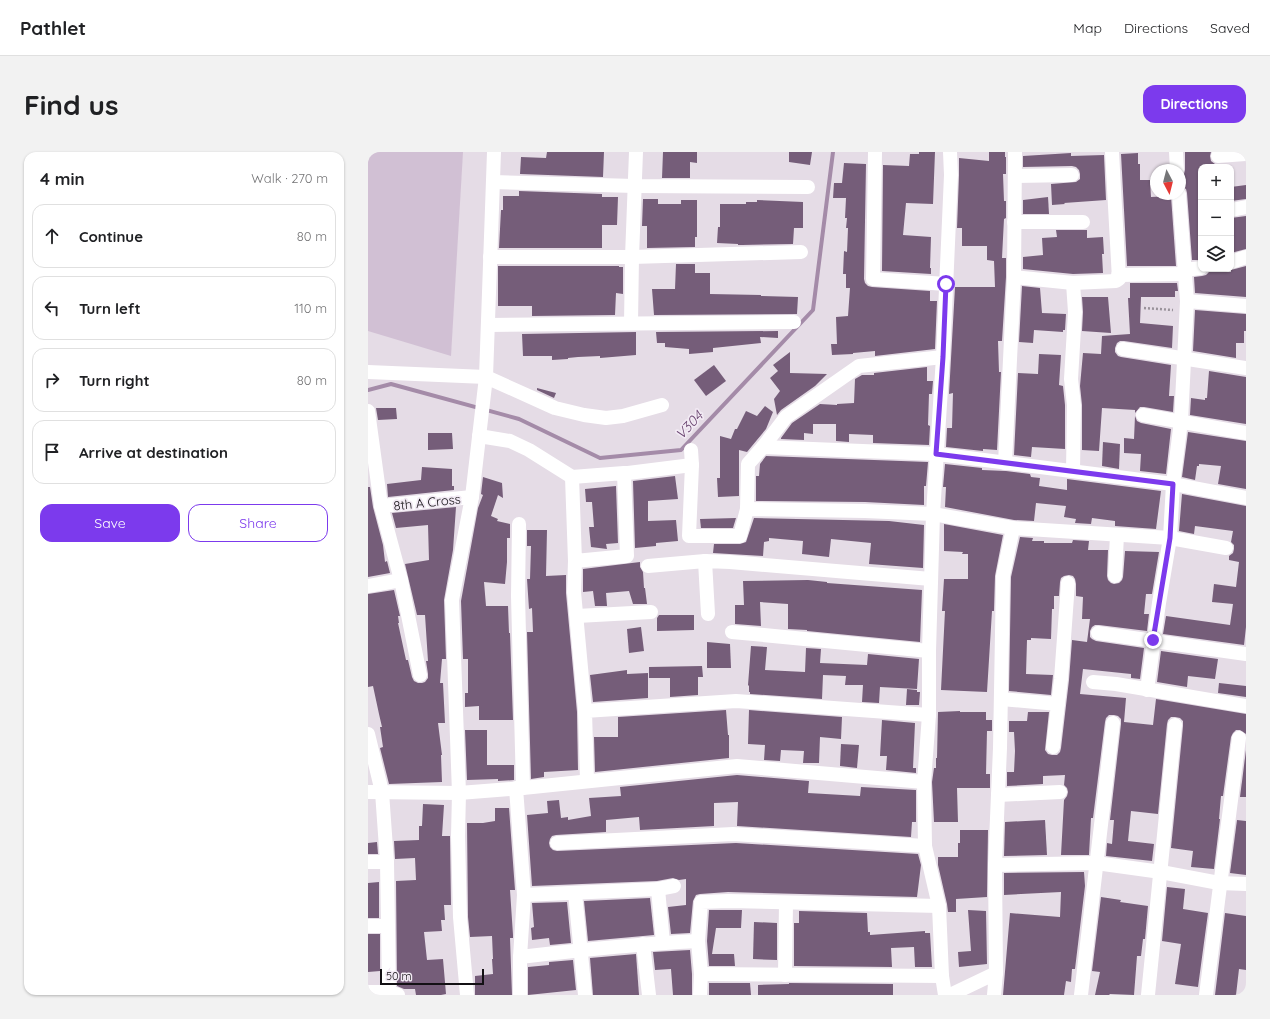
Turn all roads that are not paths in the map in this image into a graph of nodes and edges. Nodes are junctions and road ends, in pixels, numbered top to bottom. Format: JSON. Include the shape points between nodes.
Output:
{"nodes":[{"id":1,"x":494,"y":152,"type":"edge"},
{"id":2,"x":636,"y":152,"type":"edge"},
{"id":3,"x":875,"y":152,"type":"edge"},
{"id":4,"x":1015,"y":152,"type":"edge"},
{"id":5,"x":1112,"y":152,"type":"edge"},
{"id":6,"x":1176,"y":152,"type":"edge"},
{"id":7,"x":1246,"y":154,"type":"edge"},
{"id":8,"x":951,"y":156,"type":"edge"},
{"id":9,"x":1218,"y":156,"type":"dead end"},
{"id":10,"x":1177,"y":164,"type":"edge"},
{"id":11,"x":1072,"y":175,"type":"dead end"},
{"id":12,"x":1015,"y":176,"type":"junction"},
{"id":13,"x":492,"y":182,"type":"junction"},
{"id":14,"x":635,"y":186,"type":"junction"},
{"id":15,"x":808,"y":187,"type":"dead end"},
{"id":16,"x":1179,"y":200,"type":"edge"},
{"id":17,"x":1246,"y":208,"type":"edge"},
{"id":18,"x":1234,"y":210,"type":"edge"},
{"id":19,"x":1014,"y":222,"type":"junction"},
{"id":20,"x":1083,"y":222,"type":"dead end"},
{"id":21,"x":801,"y":252,"type":"dead end"},
{"id":22,"x":490,"y":257,"type":"junction"},
{"id":23,"x":632,"y":257,"type":"junction"},
{"id":24,"x":1246,"y":257,"type":"edge"},
{"id":25,"x":1234,"y":261,"type":"edge"},
{"id":26,"x":1198,"y":269,"type":"edge"},
{"id":27,"x":1185,"y":272,"type":"junction"},
{"id":28,"x":1118,"y":275,"type":"junction"},
{"id":29,"x":1014,"y":277,"type":"junction"},
{"id":30,"x":1073,"y":283,"type":"junction"},
{"id":31,"x":946,"y":284,"type":"junction"},
{"id":32,"x":1187,"y":306,"type":"junction"},
{"id":33,"x":1246,"y":306,"type":"edge"},
{"id":34,"x":794,"y":322,"type":"dead end"},
{"id":35,"x":631,"y":323,"type":"junction"},
{"id":36,"x":488,"y":325,"type":"junction"},
{"id":37,"x":1123,"y":349,"type":"dead end"},
{"id":38,"x":943,"y":357,"type":"junction"},
{"id":39,"x":1185,"y":359,"type":"junction"},
{"id":40,"x":1246,"y":368,"type":"edge"},
{"id":41,"x":368,"y":372,"type":"edge"},
{"id":42,"x":486,"y":377,"type":"junction"},
{"id":43,"x":662,"y":405,"type":"dead end"},
{"id":44,"x":368,"y":410,"type":"edge"},
{"id":45,"x":1143,"y":415,"type":"dead end"},
{"id":46,"x":1181,"y":421,"type":"junction"},
{"id":47,"x":479,"y":433,"type":"junction"},
{"id":48,"x":1246,"y":433,"type":"edge"},
{"id":49,"x":763,"y":447,"type":"junction"},
{"id":50,"x":691,"y":450,"type":"dead end"},
{"id":51,"x":936,"y":454,"type":"junction"},
{"id":52,"x":1005,"y":463,"type":"junction"},
{"id":53,"x":692,"y":465,"type":"junction"},
{"id":54,"x":1073,"y":471,"type":"junction"},
{"id":55,"x":624,"y":473,"type":"junction"},
{"id":56,"x":572,"y":477,"type":"junction"},
{"id":57,"x":1173,"y":484,"type":"junction"},
{"id":58,"x":472,"y":497,"type":"junction"},
{"id":59,"x":1246,"y":498,"type":"edge"},
{"id":60,"x":381,"y":506,"type":"junction"},
{"id":61,"x":747,"y":509,"type":"junction"},
{"id":62,"x":933,"y":514,"type":"junction"},
{"id":63,"x":519,"y":524,"type":"dead end"},
{"id":64,"x":1013,"y":528,"type":"junction"},
{"id":65,"x":1118,"y":535,"type":"junction"},
{"id":66,"x":1170,"y":538,"type":"junction"},
{"id":67,"x":1226,"y":548,"type":"dead end"},
{"id":68,"x":575,"y":561,"type":"junction"},
{"id":69,"x":705,"y":561,"type":"junction"},
{"id":70,"x":648,"y":566,"type":"dead end"},
{"id":71,"x":1115,"y":576,"type":"dead end"},
{"id":72,"x":931,"y":579,"type":"junction"},
{"id":73,"x":401,"y":580,"type":"junction"},
{"id":74,"x":1068,"y":583,"type":"dead end"},
{"id":75,"x":368,"y":586,"type":"edge"},
{"id":76,"x":651,"y":612,"type":"dead end"},
{"id":77,"x":708,"y":614,"type":"dead end"},
{"id":78,"x":577,"y":616,"type":"junction"},
{"id":79,"x":732,"y":632,"type":"dead end"},
{"id":80,"x":1098,"y":633,"type":"dead end"},
{"id":81,"x":1153,"y":640,"type":"junction"},
{"id":82,"x":929,"y":651,"type":"junction"},
{"id":83,"x":1246,"y":654,"type":"edge"},
{"id":84,"x":420,"y":675,"type":"dead end"},
{"id":85,"x":1093,"y":682,"type":"dead end"},
{"id":86,"x":1147,"y":690,"type":"junction"},
{"id":87,"x":1001,"y":700,"type":"junction"},
{"id":88,"x":1058,"y":704,"type":"junction"},
{"id":89,"x":1246,"y":706,"type":"edge"},
{"id":90,"x":585,"y":711,"type":"junction"},
{"id":91,"x":929,"y":715,"type":"junction"},
{"id":92,"x":1113,"y":723,"type":"dead end"},
{"id":93,"x":1176,"y":725,"type":"dead end"},
{"id":94,"x":368,"y":734,"type":"edge"},
{"id":95,"x":1238,"y":738,"type":"dead end"},
{"id":96,"x":1053,"y":747,"type":"dead end"},
{"id":97,"x":587,"y":781,"type":"junction"},
{"id":98,"x":924,"y":782,"type":"junction"},
{"id":99,"x":520,"y":788,"type":"junction"},
{"id":100,"x":368,"y":792,"type":"edge"},
{"id":101,"x":382,"y":792,"type":"junction"},
{"id":102,"x":1060,"y":792,"type":"dead end"},
{"id":103,"x":458,"y":793,"type":"junction"},
{"id":104,"x":998,"y":795,"type":"junction"},
{"id":105,"x":557,"y":843,"type":"dead end"},
{"id":106,"x":925,"y":846,"type":"junction"},
{"id":107,"x":368,"y":862,"type":"edge"},
{"id":108,"x":387,"y":862,"type":"junction"},
{"id":109,"x":1096,"y":863,"type":"junction"},
{"id":110,"x":995,"y":865,"type":"junction"},
{"id":111,"x":1161,"y":872,"type":"junction"},
{"id":112,"x":1220,"y":883,"type":"junction"},
{"id":113,"x":1246,"y":884,"type":"edge"},
{"id":114,"x":674,"y":886,"type":"dead end"},
{"id":115,"x":658,"y":889,"type":"junction"},
{"id":116,"x":575,"y":893,"type":"junction"},
{"id":117,"x":524,"y":895,"type":"junction"},
{"id":118,"x":786,"y":903,"type":"junction"},
{"id":119,"x":939,"y":906,"type":"junction"},
{"id":120,"x":368,"y":926,"type":"edge"},
{"id":121,"x":388,"y":926,"type":"junction"},
{"id":122,"x":698,"y":941,"type":"junction"},
{"id":123,"x":663,"y":943,"type":"junction"},
{"id":124,"x":643,"y":944,"type":"junction"},
{"id":125,"x":581,"y":949,"type":"junction"},
{"id":126,"x":520,"y":958,"type":"junction"},
{"id":127,"x":996,"y":973,"type":"junction"},
{"id":128,"x":701,"y":974,"type":"junction"},
{"id":129,"x":785,"y":975,"type":"junction"},
{"id":130,"x":942,"y":976,"type":"junction"},
{"id":131,"x":368,"y":992,"type":"edge"},
{"id":132,"x":394,"y":993,"type":"edge"},
{"id":133,"x":467,"y":995,"type":"edge"},
{"id":134,"x":520,"y":995,"type":"edge"},
{"id":135,"x":585,"y":995,"type":"edge"},
{"id":136,"x":649,"y":995,"type":"edge"},
{"id":137,"x":700,"y":995,"type":"edge"},
{"id":138,"x":945,"y":995,"type":"edge"},
{"id":139,"x":950,"y":995,"type":"edge"},
{"id":140,"x":994,"y":995,"type":"edge"},
{"id":141,"x":1081,"y":995,"type":"edge"},
{"id":142,"x":1148,"y":995,"type":"edge"},
{"id":143,"x":1206,"y":995,"type":"edge"}],
"edges":[{"from":1,"to":13,"type":"street"},
{"from":2,"to":14,"type":"street"},
{"from":3,"to":31,"type":"street","via":[[873,279]]},
{"from":4,"to":12,"type":"street"},
{"from":5,"to":28,"type":"street"},
{"from":6,"to":10,"type":"street"},
{"from":7,"to":9,"type":"street"},
{"from":8,"to":31,"type":"street"},
{"from":11,"to":12,"type":"street"},
{"from":12,"to":19,"type":"street"},
{"from":13,"to":14,"type":"street"},
{"from":13,"to":22,"type":"street"},
{"from":14,"to":15,"type":"street"},
{"from":14,"to":23,"type":"street"},
{"from":16,"to":27,"type":"street"},
{"from":17,"to":18,"type":"street"},
{"from":19,"to":20,"type":"street"},
{"from":19,"to":29,"type":"street"},
{"from":21,"to":23,"type":"street"},
{"from":22,"to":23,"type":"street"},
{"from":22,"to":36,"type":"street"},
{"from":23,"to":35,"type":"street"},
{"from":24,"to":25,"type":"street"},
{"from":26,"to":27,"type":"street"},
{"from":27,"to":28,"type":"street"},
{"from":27,"to":32,"type":"street"},
{"from":28,"to":30,"type":"street","via":[[1119,279],[1116,281]]},
{"from":29,"to":30,"type":"street"},
{"from":29,"to":52,"type":"street"},
{"from":30,"to":54,"type":"street"},
{"from":31,"to":38,"type":"street"},
{"from":32,"to":33,"type":"street"},
{"from":32,"to":39,"type":"street"},
{"from":34,"to":35,"type":"street"},
{"from":35,"to":36,"type":"street"},
{"from":36,"to":42,"type":"street"},
{"from":37,"to":39,"type":"street"},
{"from":38,"to":49,"type":"street","via":[[859,366],[786,417]]},
{"from":38,"to":51,"type":"street"},
{"from":39,"to":40,"type":"street"},
{"from":39,"to":46,"type":"street"},
{"from":41,"to":42,"type":"street"},
{"from":42,"to":43,"type":"street","via":[[548,405],[584,416],[623,416]]},
{"from":42,"to":47,"type":"street"},
{"from":44,"to":60,"type":"street"},
{"from":45,"to":46,"type":"street"},
{"from":46,"to":48,"type":"street"},
{"from":46,"to":57,"type":"street"},
{"from":47,"to":56,"type":"street","via":[[510,441]]},
{"from":47,"to":58,"type":"street"},
{"from":49,"to":51,"type":"street"},
{"from":49,"to":61,"type":"street","via":[[748,464]]},
{"from":50,"to":53,"type":"street"},
{"from":51,"to":52,"type":"street"},
{"from":51,"to":62,"type":"street"},
{"from":52,"to":54,"type":"street"},
{"from":53,"to":55,"type":"street"},
{"from":53,"to":61,"type":"street","via":[[689,536],[740,536]]},
{"from":54,"to":57,"type":"street"},
{"from":55,"to":56,"type":"street"},
{"from":55,"to":68,"type":"street","via":[[627,556]]},
{"from":56,"to":68,"type":"street"},
{"from":57,"to":59,"type":"street"},
{"from":57,"to":66,"type":"street"},
{"from":58,"to":60,"type":"street","name":"8th A Cross"},
{"from":58,"to":103,"type":"street","via":[[452,600]]},
{"from":60,"to":73,"type":"street"},
{"from":61,"to":62,"type":"street"},
{"from":62,"to":64,"type":"street"},
{"from":62,"to":72,"type":"street"},
{"from":63,"to":99,"type":"street"},
{"from":64,"to":65,"type":"street"},
{"from":64,"to":87,"type":"street","via":[[1003,576]]},
{"from":65,"to":66,"type":"street"},
{"from":65,"to":71,"type":"street"},
{"from":66,"to":67,"type":"street"},
{"from":66,"to":81,"type":"street"},
{"from":68,"to":78,"type":"street","via":[[574,592]]},
{"from":69,"to":70,"type":"street"},
{"from":69,"to":72,"type":"street"},
{"from":69,"to":77,"type":"street"},
{"from":72,"to":82,"type":"street"},
{"from":73,"to":75,"type":"street"},
{"from":73,"to":84,"type":"street"},
{"from":74,"to":88,"type":"street"},
{"from":76,"to":78,"type":"street"},
{"from":78,"to":90,"type":"street"},
{"from":79,"to":82,"type":"street"},
{"from":80,"to":81,"type":"street"},
{"from":81,"to":83,"type":"street"},
{"from":81,"to":86,"type":"street"},
{"from":82,"to":91,"type":"street"},
{"from":85,"to":86,"type":"street"},
{"from":86,"to":89,"type":"street"},
{"from":87,"to":88,"type":"street"},
{"from":87,"to":104,"type":"street"},
{"from":88,"to":96,"type":"street"},
{"from":90,"to":91,"type":"street","via":[[736,701]]},
{"from":90,"to":97,"type":"street"},
{"from":91,"to":98,"type":"street"},
{"from":92,"to":109,"type":"street"},
{"from":93,"to":111,"type":"street"},
{"from":94,"to":101,"type":"street"},
{"from":95,"to":112,"type":"street"},
{"from":97,"to":98,"type":"street","via":[[737,766]]},
{"from":97,"to":99,"type":"street"},
{"from":98,"to":106,"type":"street"},
{"from":99,"to":103,"type":"street"},
{"from":99,"to":117,"type":"street"},
{"from":100,"to":101,"type":"street"},
{"from":101,"to":103,"type":"street"},
{"from":101,"to":108,"type":"street"},
{"from":102,"to":104,"type":"street"},
{"from":103,"to":133,"type":"street","via":[[460,917]]},
{"from":104,"to":110,"type":"street"},
{"from":105,"to":106,"type":"street","via":[[733,834]]},
{"from":106,"to":119,"type":"street"},
{"from":107,"to":108,"type":"street"},
{"from":108,"to":121,"type":"street"},
{"from":109,"to":110,"type":"street"},
{"from":109,"to":111,"type":"street"},
{"from":109,"to":141,"type":"street"},
{"from":110,"to":127,"type":"street"},
{"from":111,"to":112,"type":"street"},
{"from":111,"to":142,"type":"street"},
{"from":112,"to":113,"type":"street"},
{"from":112,"to":143,"type":"street"},
{"from":114,"to":115,"type":"street"},
{"from":115,"to":116,"type":"street"},
{"from":115,"to":123,"type":"street"},
{"from":116,"to":117,"type":"street"},
{"from":116,"to":125,"type":"street"},
{"from":117,"to":126,"type":"street"},
{"from":118,"to":119,"type":"street"},
{"from":118,"to":122,"type":"street","via":[[701,902]]},
{"from":118,"to":129,"type":"street"},
{"from":119,"to":130,"type":"street"},
{"from":120,"to":121,"type":"street"},
{"from":121,"to":132,"type":"street"},
{"from":122,"to":123,"type":"street"},
{"from":122,"to":128,"type":"street"},
{"from":123,"to":124,"type":"street"},
{"from":124,"to":125,"type":"street"},
{"from":124,"to":136,"type":"street"},
{"from":125,"to":126,"type":"street"},
{"from":125,"to":135,"type":"street"},
{"from":126,"to":134,"type":"street"},
{"from":127,"to":139,"type":"street"},
{"from":127,"to":140,"type":"street"},
{"from":128,"to":129,"type":"street"},
{"from":128,"to":137,"type":"street"},
{"from":129,"to":130,"type":"street"},
{"from":130,"to":138,"type":"street"},
{"from":131,"to":132,"type":"street"}]}
